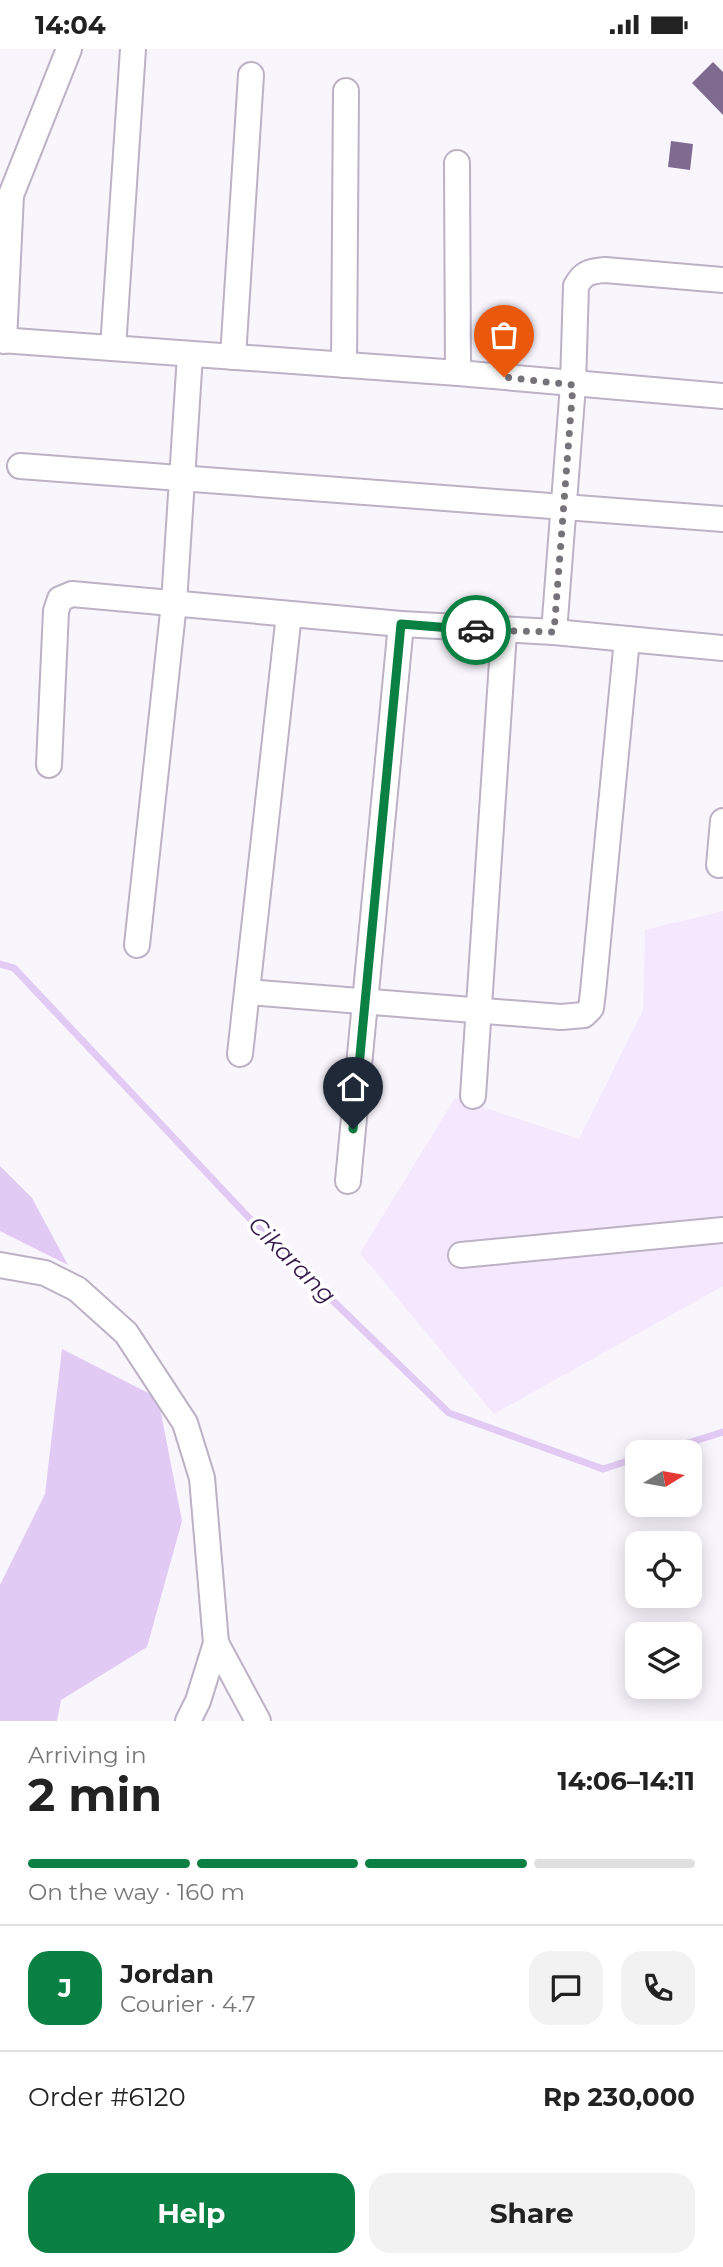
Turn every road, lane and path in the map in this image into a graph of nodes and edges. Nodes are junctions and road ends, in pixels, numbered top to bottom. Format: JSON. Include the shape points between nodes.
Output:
{"nodes":[{"id":1,"x":69,"y":49,"type":"edge"},
{"id":2,"x":133,"y":49,"type":"edge"},
{"id":3,"x":251,"y":75,"type":"dead end"},
{"id":4,"x":346,"y":91,"type":"dead end"},
{"id":5,"x":457,"y":163,"type":"dead end"},
{"id":6,"x":5,"y":204,"type":"edge"},
{"id":7,"x":723,"y":280,"type":"edge"},
{"id":8,"x":2,"y":341,"type":"edge"},
{"id":9,"x":113,"y":348,"type":"junction"},
{"id":10,"x":190,"y":355,"type":"junction"},
{"id":11,"x":233,"y":357,"type":"junction"},
{"id":12,"x":345,"y":365,"type":"junction"},
{"id":13,"x":458,"y":373,"type":"junction"},
{"id":14,"x":573,"y":385,"type":"junction"},
{"id":15,"x":723,"y":396,"type":"edge"},
{"id":16,"x":20,"y":466,"type":"dead end"},
{"id":17,"x":183,"y":478,"type":"junction"},
{"id":18,"x":564,"y":507,"type":"junction"},
{"id":19,"x":723,"y":519,"type":"edge"},
{"id":20,"x":174,"y":603,"type":"junction"},
{"id":21,"x":289,"y":614,"type":"junction"},
{"id":22,"x":401,"y":624,"type":"junction"},
{"id":23,"x":505,"y":632,"type":"junction"},
{"id":24,"x":554,"y":632,"type":"junction"},
{"id":25,"x":626,"y":639,"type":"junction"},
{"id":26,"x":723,"y":648,"type":"edge"},
{"id":27,"x":49,"y":765,"type":"dead end"},
{"id":28,"x":723,"y":821,"type":"edge"},
{"id":29,"x":719,"y":865,"type":"dead end"},
{"id":30,"x":137,"y":945,"type":"dead end"},
{"id":31,"x":248,"y":992,"type":"junction"},
{"id":32,"x":365,"y":999,"type":"junction"},
{"id":33,"x":478,"y":1008,"type":"junction"},
{"id":34,"x":240,"y":1054,"type":"dead end"},
{"id":35,"x":473,"y":1095,"type":"dead end"},
{"id":36,"x":348,"y":1181,"type":"dead end"},
{"id":37,"x":723,"y":1230,"type":"edge"},
{"id":38,"x":461,"y":1255,"type":"dead end"},
{"id":39,"x":0,"y":1265,"type":"edge"},
{"id":40,"x":216,"y":1643,"type":"junction"},
{"id":41,"x":188,"y":1721,"type":"edge"},
{"id":42,"x":258,"y":1721,"type":"edge"}],
"edges":[{"from":1,"to":6,"type":"street"},
{"from":2,"to":9,"type":"street"},
{"from":3,"to":11,"type":"street"},
{"from":4,"to":12,"type":"street"},
{"from":5,"to":13,"type":"street"},
{"from":6,"to":8,"type":"street"},
{"from":7,"to":14,"type":"street","via":[[605,270],[582,276],[576,286]]},
{"from":8,"to":9,"type":"street"},
{"from":9,"to":10,"type":"street"},
{"from":10,"to":11,"type":"street"},
{"from":10,"to":17,"type":"street"},
{"from":11,"to":12,"type":"street"},
{"from":12,"to":13,"type":"street"},
{"from":13,"to":14,"type":"street"},
{"from":14,"to":15,"type":"street"},
{"from":14,"to":18,"type":"street"},
{"from":16,"to":17,"type":"street"},
{"from":17,"to":18,"type":"street"},
{"from":17,"to":20,"type":"street"},
{"from":18,"to":19,"type":"street"},
{"from":18,"to":24,"type":"street"},
{"from":20,"to":21,"type":"street"},
{"from":20,"to":27,"type":"street","via":[[72,594],[60,599]]},
{"from":20,"to":30,"type":"street"},
{"from":21,"to":22,"type":"street"},
{"from":21,"to":31,"type":"street"},
{"from":22,"to":23,"type":"street"},
{"from":22,"to":32,"type":"street"},
{"from":23,"to":24,"type":"street"},
{"from":23,"to":33,"type":"street"},
{"from":24,"to":25,"type":"street"},
{"from":25,"to":26,"type":"street"},
{"from":25,"to":33,"type":"street","via":[[591,1008],[573,1017]]},
{"from":28,"to":29,"type":"street"},
{"from":31,"to":32,"type":"street"},
{"from":31,"to":34,"type":"street"},
{"from":32,"to":33,"type":"street"},
{"from":32,"to":36,"type":"street"},
{"from":33,"to":35,"type":"street"},
{"from":37,"to":38,"type":"street"},
{"from":39,"to":40,"type":"street","via":[[44,1273],[77,1289],[126,1333],[185,1423],[202,1478]]},
{"from":40,"to":41,"type":"street"},
{"from":40,"to":42,"type":"street"}]}
